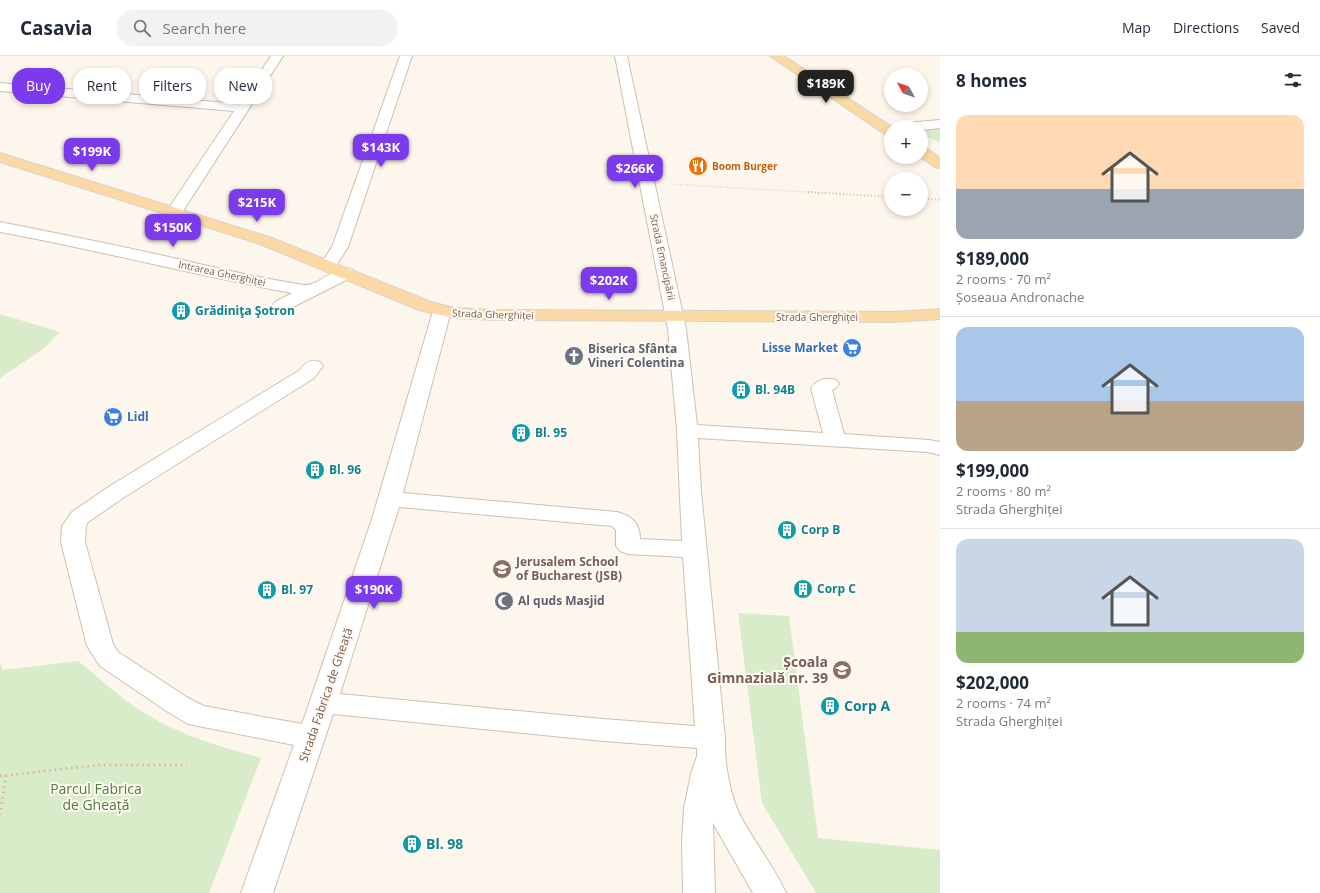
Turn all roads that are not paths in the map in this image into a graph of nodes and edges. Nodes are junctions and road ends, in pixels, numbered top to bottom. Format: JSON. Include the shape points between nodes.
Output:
{"nodes":[{"id":1,"x":277,"y":56,"type":"edge"},
{"id":2,"x":406,"y":56,"type":"edge"},
{"id":3,"x":621,"y":56,"type":"edge"},
{"id":4,"x":776,"y":56,"type":"edge"},
{"id":5,"x":0,"y":87,"type":"edge"},
{"id":6,"x":243,"y":108,"type":"junction"},
{"id":7,"x":940,"y":124,"type":"edge"},
{"id":8,"x":928,"y":125,"type":"edge"},
{"id":9,"x":884,"y":126,"type":"edge"},
{"id":10,"x":928,"y":147,"type":"edge"},
{"id":11,"x":940,"y":148,"type":"edge"},
{"id":12,"x":928,"y":156,"type":"edge"},
{"id":13,"x":0,"y":157,"type":"edge"},
{"id":14,"x":940,"y":164,"type":"edge"},
{"id":15,"x":175,"y":211,"type":"junction"},
{"id":16,"x":0,"y":227,"type":"edge"},
{"id":17,"x":328,"y":265,"type":"junction"},
{"id":18,"x":346,"y":273,"type":"junction"},
{"id":19,"x":309,"y":292,"type":"junction"},
{"id":20,"x":281,"y":306,"type":"dead end"},
{"id":21,"x":442,"y":311,"type":"junction"},
{"id":22,"x":940,"y":314,"type":"edge"},
{"id":23,"x":675,"y":317,"type":"junction"},
{"id":24,"x":893,"y":317,"type":"junction"},
{"id":25,"x":940,"y":328,"type":"edge"},
{"id":26,"x":313,"y":366,"type":"dead end"},
{"id":27,"x":829,"y":384,"type":"dead end"},
{"id":28,"x":687,"y":431,"type":"junction"},
{"id":29,"x":835,"y":440,"type":"junction"},
{"id":30,"x":940,"y":449,"type":"edge"},
{"id":31,"x":390,"y":499,"type":"junction"},
{"id":32,"x":696,"y":550,"type":"junction"},
{"id":33,"x":324,"y":703,"type":"junction"},
{"id":34,"x":312,"y":737,"type":"junction"},
{"id":35,"x":711,"y":747,"type":"junction"},
{"id":36,"x":257,"y":893,"type":"edge"},
{"id":37,"x":699,"y":893,"type":"edge"},
{"id":38,"x":770,"y":893,"type":"edge"}],
"edges":[{"from":1,"to":6,"type":"street"},
{"from":2,"to":17,"type":"street","via":[[340,247]]},
{"from":3,"to":23,"type":"street","name":"Strada Emancipării"},
{"from":4,"to":9,"type":"main road"},
{"from":5,"to":6,"type":"street"},
{"from":6,"to":15,"type":"street"},
{"from":7,"to":8,"type":"street"},
{"from":10,"to":11,"type":"main road"},
{"from":12,"to":14,"type":"main road"},
{"from":13,"to":15,"type":"main road","name":"Strada Gherghiței"},
{"from":15,"to":17,"type":"main road","name":"Strada Gherghiței"},
{"from":16,"to":19,"type":"street","name":"Intrarea Gherghiței"},
{"from":17,"to":18,"type":"main road","name":"Strada Gherghiței"},
{"from":18,"to":19,"type":"street"},
{"from":18,"to":21,"type":"main road","name":"Strada Gherghiței"},
{"from":19,"to":20,"type":"street"},
{"from":21,"to":23,"type":"main road","name":"Strada Gherghiței","via":[[496,315]]},
{"from":21,"to":31,"type":"street","name":"Strada Fabrica de Gheață"},
{"from":22,"to":24,"type":"main road","name":"Strada Gherghiței"},
{"from":23,"to":24,"type":"main road","name":"Strada Gherghiței"},
{"from":23,"to":28,"type":"street","name":"Strada Emancipării"},
{"from":24,"to":25,"type":"main road"},
{"from":26,"to":34,"type":"street","via":[[307,374],[80,517],[74,526],[73,542],[100,646],[109,659],[198,716]]},
{"from":27,"to":29,"type":"street","via":[[821,388]]},
{"from":28,"to":29,"type":"street"},
{"from":28,"to":32,"type":"street","name":"Strada Emancipării"},
{"from":29,"to":30,"type":"street","via":[[929,446]]},
{"from":31,"to":32,"type":"street","via":[[610,518],[626,524],[628,546]]},
{"from":31,"to":33,"type":"street","name":"Strada Fabrica de Gheață"},
{"from":32,"to":35,"type":"street","name":"Strada Emancipării"},
{"from":33,"to":34,"type":"street","name":"Strada Fabrica de Gheață"},
{"from":33,"to":35,"type":"street","via":[[603,730]]},
{"from":34,"to":36,"type":"street","name":"Strada Fabrica de Gheață"},
{"from":35,"to":37,"type":"street","via":[[700,797]]},
{"from":35,"to":38,"type":"street","name":"Strada Emancipării","via":[[720,804],[730,826]]}]}
